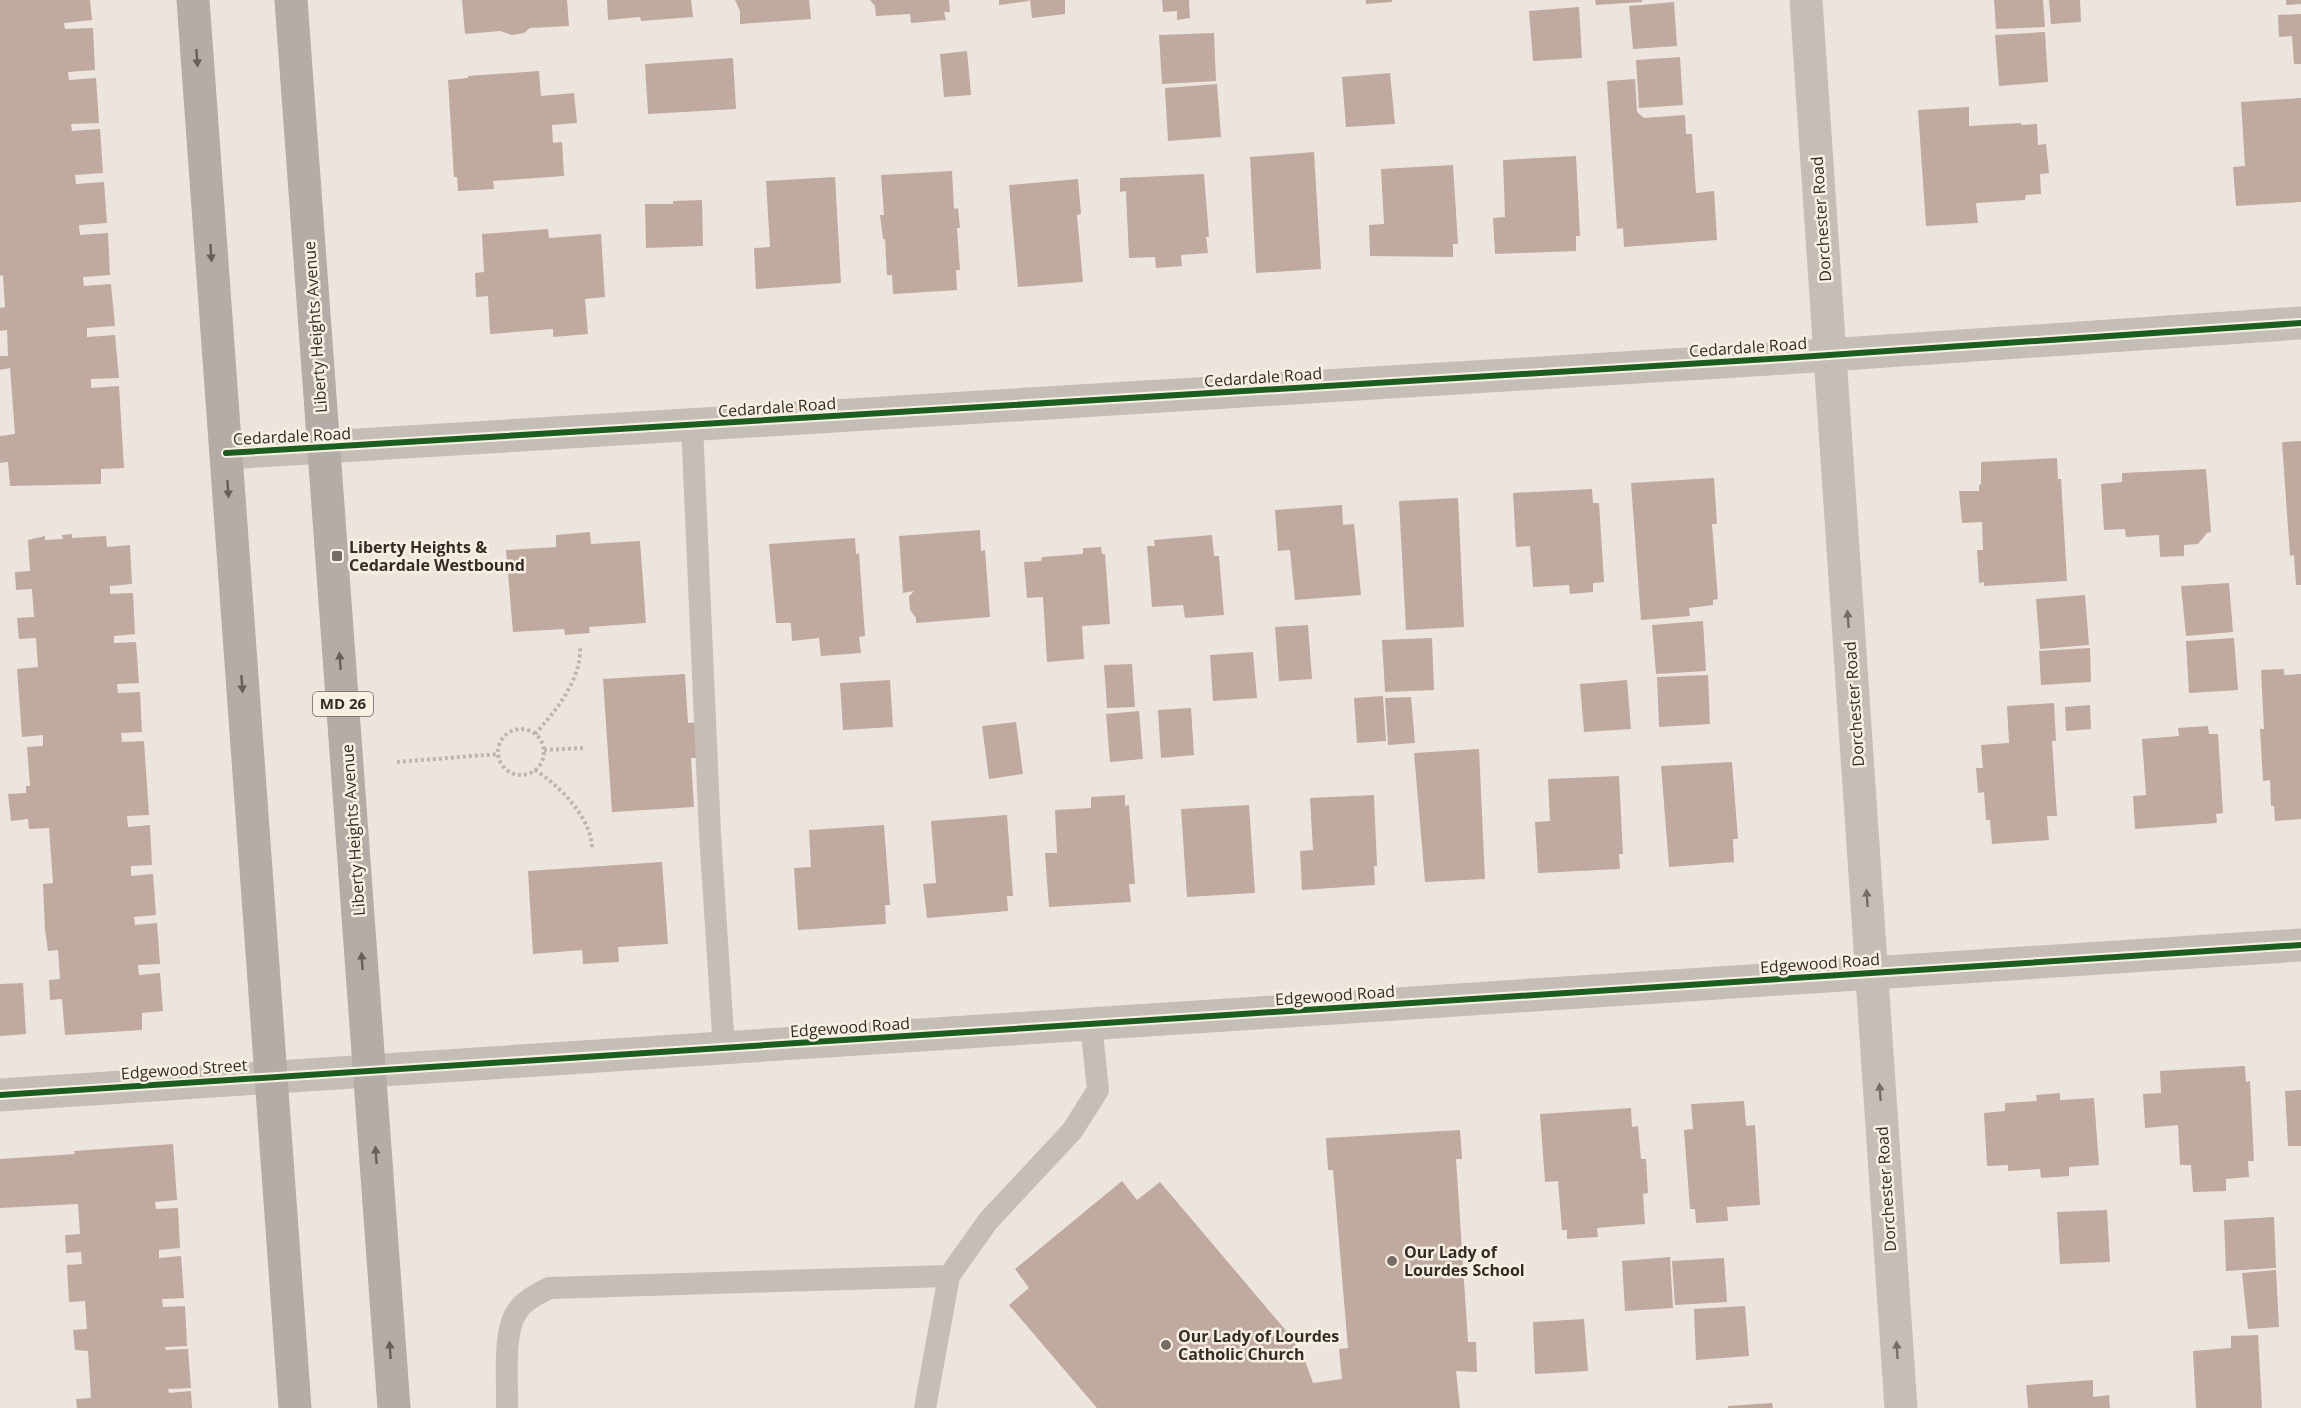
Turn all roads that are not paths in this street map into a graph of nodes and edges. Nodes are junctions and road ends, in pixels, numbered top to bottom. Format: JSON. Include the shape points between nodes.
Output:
{"nodes":[{"id":1,"x":193,"y":0,"type":"edge"},
{"id":2,"x":291,"y":0,"type":"edge"},
{"id":3,"x":1806,"y":0,"type":"edge"},
{"id":4,"x":2301,"y":323,"type":"edge"},
{"id":5,"x":1830,"y":355,"type":"junction"},
{"id":6,"x":692,"y":425,"type":"junction"},
{"id":7,"x":324,"y":448,"type":"junction"},
{"id":8,"x":226,"y":453,"type":"junction"},
{"id":9,"x":2301,"y":945,"type":"edge"},
{"id":10,"x":1871,"y":973,"type":"junction"},
{"id":11,"x":1091,"y":1024,"type":"junction"},
{"id":12,"x":724,"y":1049,"type":"junction"},
{"id":13,"x":371,"y":1070,"type":"junction"},
{"id":14,"x":271,"y":1077,"type":"junction"},
{"id":15,"x":0,"y":1095,"type":"edge"},
{"id":16,"x":949,"y":1276,"type":"junction"},
{"id":17,"x":295,"y":1408,"type":"edge"},
{"id":18,"x":394,"y":1408,"type":"edge"},
{"id":19,"x":507,"y":1408,"type":"edge"},
{"id":20,"x":925,"y":1408,"type":"edge"},
{"id":21,"x":1901,"y":1408,"type":"edge"}],
"edges":[{"from":1,"to":8,"type":"main road","one_way":true},
{"from":2,"to":7,"type":"main road","name":"Liberty Heights Avenue","number":"MD 26"},
{"from":3,"to":5,"type":"street","name":"Dorchester Road"},
{"from":4,"to":5,"type":"street","name":"Cedardale Road"},
{"from":5,"to":6,"type":"street","name":"Cedardale Road"},
{"from":10,"to":5,"type":"street","name":"Dorchester Road","one_way":true},
{"from":6,"to":7,"type":"street","name":"Cedardale Road"},
{"from":6,"to":12,"type":"lane"},
{"from":7,"to":8,"type":"street","name":"Cedardale Road"},
{"from":13,"to":7,"type":"main road","name":"Liberty Heights Avenue","number":"MD 26","one_way":true},
{"from":8,"to":14,"type":"main road","one_way":true},
{"from":9,"to":10,"type":"street","name":"Edgewood Road"},
{"from":10,"to":11,"type":"street","name":"Edgewood Road"},
{"from":21,"to":10,"type":"street","name":"Dorchester Road","one_way":true},
{"from":11,"to":12,"type":"street","name":"Edgewood Road"},
{"from":11,"to":16,"type":"lane","via":[[1098,1090],[1072,1131],[988,1221]]},
{"from":12,"to":13,"type":"street","name":"Edgewood Road"},
{"from":13,"to":14,"type":"street","name":"Edgewood Street"},
{"from":18,"to":13,"type":"main road","name":"Liberty Heights Avenue","number":"MD 26","one_way":true},
{"from":14,"to":15,"type":"street","name":"Edgewood Street"},
{"from":14,"to":17,"type":"main road"},
{"from":16,"to":19,"type":"lane","via":[[549,1288],[529,1299],[509,1327]]},
{"from":16,"to":20,"type":"lane"}]}
